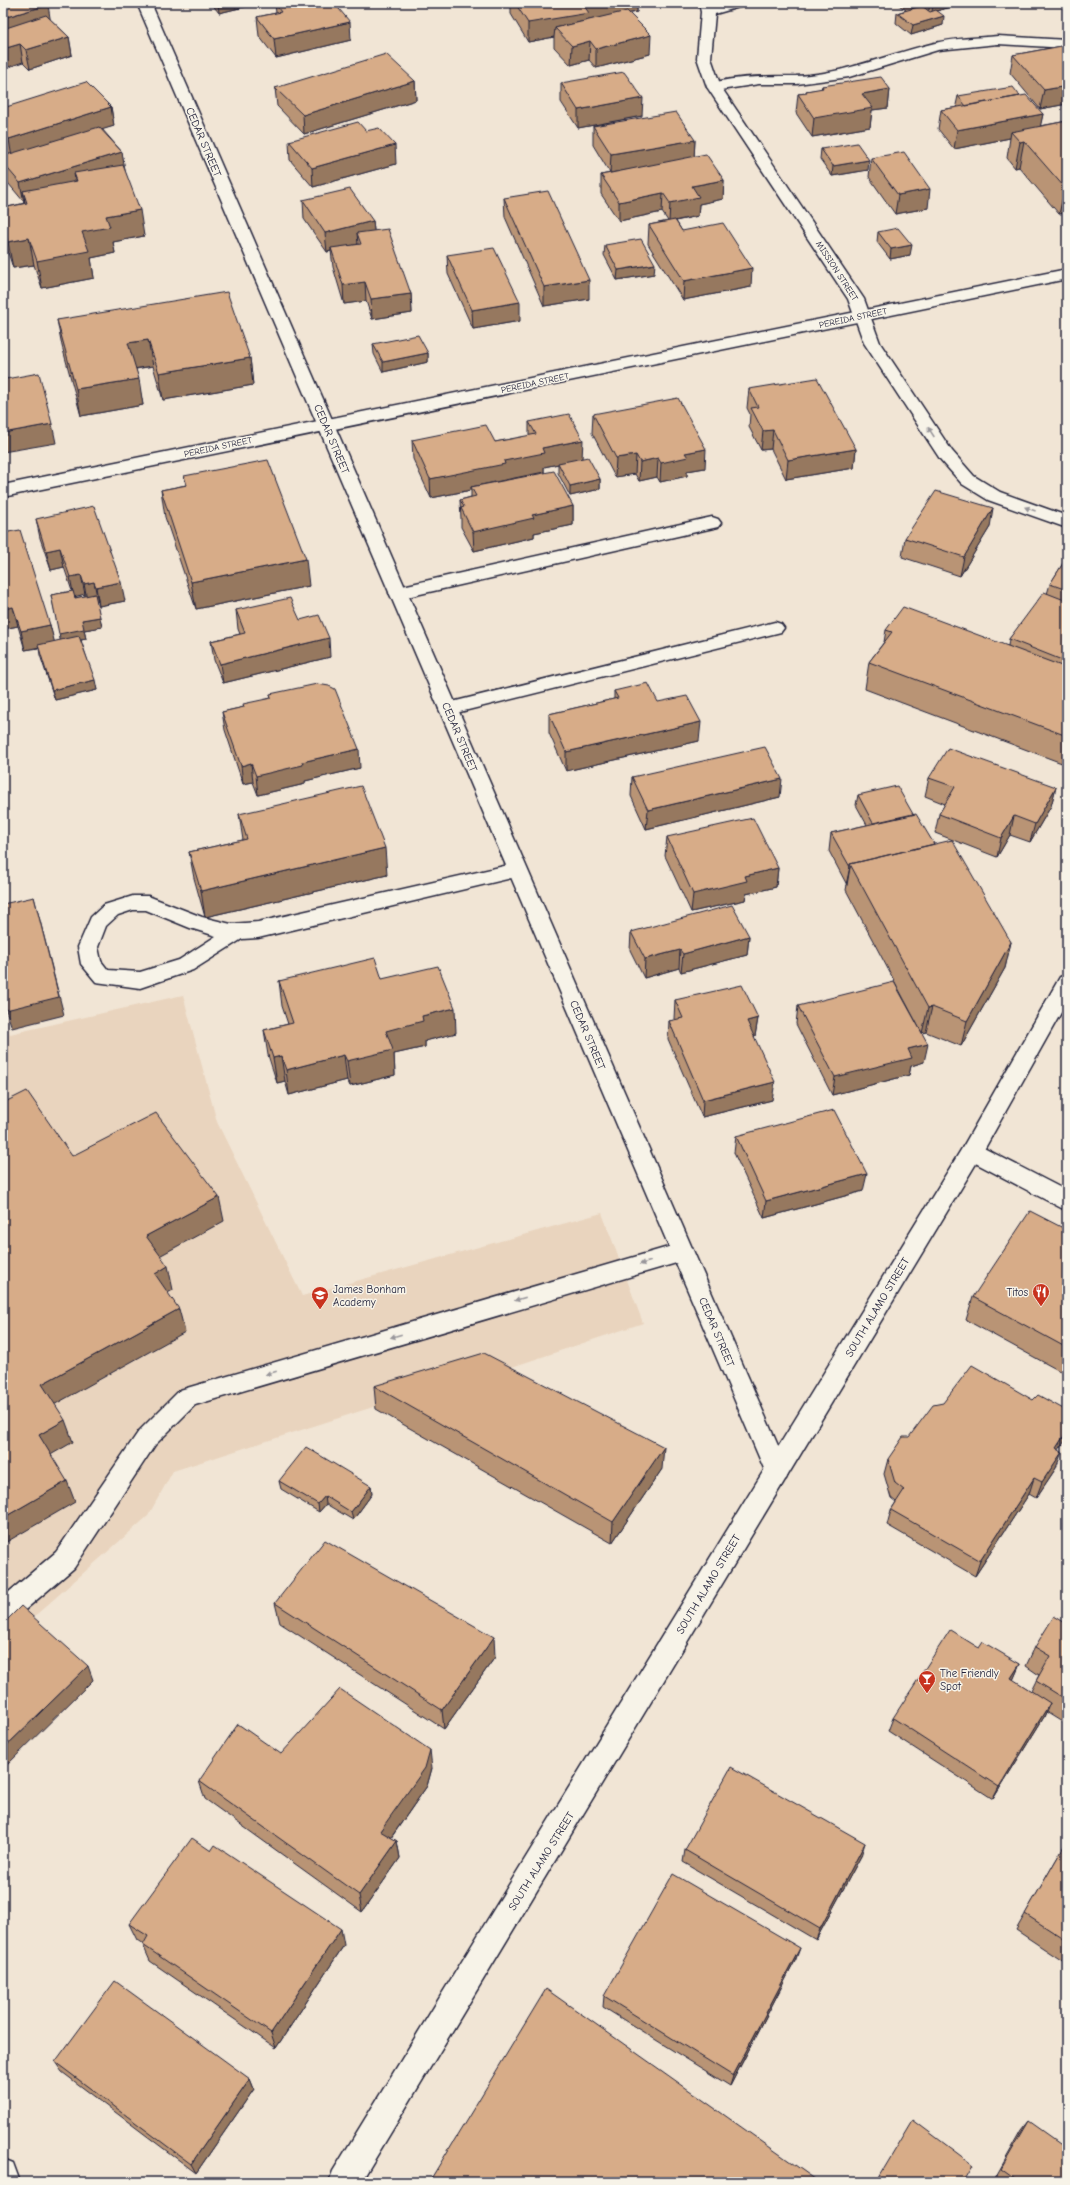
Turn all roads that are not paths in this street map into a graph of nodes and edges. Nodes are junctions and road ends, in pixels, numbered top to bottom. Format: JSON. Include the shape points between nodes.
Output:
{"nodes":[{"id":1,"x":144,"y":3,"type":"edge"},
{"id":2,"x":738,"y":3,"type":"edge"},
{"id":3,"x":707,"y":7,"type":"edge"},
{"id":4,"x":1067,"y":44,"type":"edge"},
{"id":5,"x":714,"y":86,"type":"junction"},
{"id":6,"x":1067,"y":274,"type":"edge"},
{"id":7,"x":863,"y":316,"type":"junction"},
{"id":8,"x":326,"y":425,"type":"junction"},
{"id":9,"x":3,"y":491,"type":"edge"},
{"id":10,"x":1067,"y":522,"type":"edge"},
{"id":11,"x":712,"y":523,"type":"dead end"},
{"id":12,"x":398,"y":593,"type":"junction"},
{"id":13,"x":775,"y":628,"type":"dead end"},
{"id":14,"x":448,"y":709,"type":"junction"},
{"id":15,"x":517,"y":870,"type":"junction"},
{"id":16,"x":240,"y":932,"type":"junction"},
{"id":17,"x":1067,"y":982,"type":"edge"},
{"id":18,"x":972,"y":1151,"type":"junction"},
{"id":19,"x":1067,"y":1202,"type":"edge"},
{"id":20,"x":682,"y":1252,"type":"junction"},
{"id":21,"x":777,"y":1471,"type":"junction"},
{"id":22,"x":3,"y":1613,"type":"edge"},
{"id":23,"x":3,"y":2173,"type":"edge"},
{"id":24,"x":6,"y":2182,"type":"edge"},
{"id":25,"x":344,"y":2182,"type":"edge"}],
"edges":[{"from":1,"to":8,"type":"street","name":"CEDAR STREET"},
{"from":2,"to":3,"type":"street"},
{"from":3,"to":5,"type":"street","name":"MISSION STREET","via":[[704,58]]},
{"from":4,"to":5,"type":"lane","via":[[998,40],[937,46],[850,73]]},
{"from":5,"to":7,"type":"street","name":"MISSION STREET","via":[[854,295]]},
{"from":6,"to":7,"type":"street","name":"PEREIDA STREET"},
{"from":7,"to":8,"type":"street","name":"PEREIDA STREET"},
{"from":10,"to":7,"type":"street","name":"MISSION STREET","one_way":true,"via":[[994,496],[968,480],[946,455],[872,344]]},
{"from":8,"to":9,"type":"street","name":"PEREIDA STREET"},
{"from":8,"to":12,"type":"street","name":"CEDAR STREET"},
{"from":11,"to":12,"type":"lane"},
{"from":12,"to":14,"type":"street","name":"CEDAR STREET"},
{"from":13,"to":14,"type":"lane"},
{"from":14,"to":15,"type":"street","name":"CEDAR STREET"},
{"from":15,"to":16,"type":"lane"},
{"from":15,"to":20,"type":"street","name":"CEDAR STREET"},
{"from":16,"to":16,"type":"lane","via":[[198,923],[148,903],[133,903],[111,910],[98,922],[88,947],[90,964],[103,976],[140,980],[186,965]]},
{"from":17,"to":18,"type":"street","name":"SOUTH ALAMO STREET"},
{"from":18,"to":19,"type":"street"},
{"from":18,"to":21,"type":"street","name":"SOUTH ALAMO STREET"},
{"from":20,"to":21,"type":"street","name":"CEDAR STREET"},
{"from":20,"to":22,"type":"lane","one_way":true,"via":[[188,1397],[146,1438],[65,1560]]},
{"from":21,"to":25,"type":"street","name":"SOUTH ALAMO STREET"},
{"from":23,"to":24,"type":"lane"}]}
